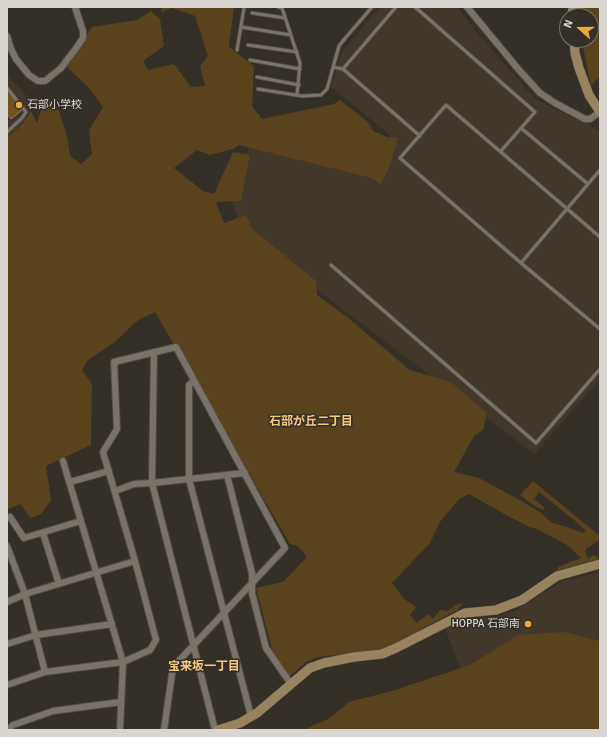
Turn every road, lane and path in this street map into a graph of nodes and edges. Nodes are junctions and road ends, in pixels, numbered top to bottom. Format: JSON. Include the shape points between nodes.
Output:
{"nodes":[{"id":1,"x":75,"y":7,"type":"edge"},
{"id":2,"x":278,"y":7,"type":"edge"},
{"id":3,"x":372,"y":7,"type":"edge"},
{"id":4,"x":396,"y":7,"type":"edge"},
{"id":5,"x":415,"y":7,"type":"edge"},
{"id":6,"x":244,"y":8,"type":"edge"},
{"id":7,"x":469,"y":8,"type":"edge"},
{"id":8,"x":252,"y":13,"type":"dead end"},
{"id":9,"x":285,"y":18,"type":"junction"},
{"id":10,"x":241,"y":27,"type":"junction"},
{"id":11,"x":291,"y":35,"type":"junction"},
{"id":12,"x":7,"y":36,"type":"edge"},
{"id":13,"x":248,"y":45,"type":"dead end"},
{"id":14,"x":575,"y":48,"type":"edge"},
{"id":15,"x":237,"y":50,"type":"dead end"},
{"id":16,"x":297,"y":52,"type":"junction"},
{"id":17,"x":250,"y":60,"type":"dead end"},
{"id":18,"x":333,"y":67,"type":"junction"},
{"id":19,"x":300,"y":69,"type":"junction"},
{"id":20,"x":343,"y":69,"type":"junction"},
{"id":21,"x":256,"y":77,"type":"dead end"},
{"id":22,"x":298,"y":85,"type":"junction"},
{"id":23,"x":7,"y":88,"type":"edge"},
{"id":24,"x":258,"y":89,"type":"dead end"},
{"id":25,"x":298,"y":95,"type":"junction"},
{"id":26,"x":600,"y":112,"type":"edge"},
{"id":27,"x":521,"y":128,"type":"junction"},
{"id":28,"x":7,"y":132,"type":"edge"},
{"id":29,"x":420,"y":136,"type":"junction"},
{"id":30,"x":500,"y":151,"type":"junction"},
{"id":31,"x":600,"y":170,"type":"edge"},
{"id":32,"x":588,"y":184,"type":"junction"},
{"id":33,"x":567,"y":209,"type":"junction"},
{"id":34,"x":600,"y":237,"type":"edge"},
{"id":35,"x":521,"y":263,"type":"junction"},
{"id":36,"x":331,"y":265,"type":"dead end"},
{"id":37,"x":600,"y":329,"type":"edge"},
{"id":38,"x":154,"y":352,"type":"junction"},
{"id":39,"x":600,"y":370,"type":"edge"},
{"id":40,"x":194,"y":380,"type":"junction"},
{"id":41,"x":63,"y":461,"type":"dead end"},
{"id":42,"x":109,"y":471,"type":"junction"},
{"id":43,"x":245,"y":473,"type":"junction"},
{"id":44,"x":227,"y":475,"type":"junction"},
{"id":45,"x":189,"y":479,"type":"junction"},
{"id":46,"x":70,"y":482,"type":"junction"},
{"id":47,"x":152,"y":483,"type":"junction"},
{"id":48,"x":115,"y":491,"type":"junction"},
{"id":49,"x":10,"y":517,"type":"dead end"},
{"id":50,"x":82,"y":521,"type":"junction"},
{"id":51,"x":43,"y":533,"type":"junction"},
{"id":52,"x":7,"y":546,"type":"edge"},
{"id":53,"x":135,"y":561,"type":"junction"},
{"id":54,"x":600,"y":564,"type":"edge"},
{"id":55,"x":97,"y":572,"type":"junction"},
{"id":56,"x":252,"y":583,"type":"junction"},
{"id":57,"x":59,"y":584,"type":"junction"},
{"id":58,"x":25,"y":594,"type":"junction"},
{"id":59,"x":7,"y":602,"type":"edge"},
{"id":60,"x":224,"y":613,"type":"junction"},
{"id":61,"x":112,"y":624,"type":"junction"},
{"id":62,"x":36,"y":635,"type":"junction"},
{"id":63,"x":7,"y":644,"type":"edge"},
{"id":64,"x":193,"y":645,"type":"junction"},
{"id":65,"x":123,"y":662,"type":"junction"},
{"id":66,"x":45,"y":672,"type":"junction"},
{"id":67,"x":291,"y":684,"type":"junction"},
{"id":68,"x":7,"y":685,"type":"edge"},
{"id":69,"x":121,"y":702,"type":"junction"},
{"id":70,"x":251,"y":716,"type":"junction"},
{"id":71,"x":8,"y":730,"type":"edge"},
{"id":72,"x":120,"y":730,"type":"edge"},
{"id":73,"x":164,"y":730,"type":"edge"},
{"id":74,"x":216,"y":730,"type":"edge"}],
"edges":[{"from":1,"to":12,"type":"street","via":[[83,31],[82,38],[61,68],[45,81],[38,81],[29,75],[16,59]]},
{"from":2,"to":9,"type":"lane","via":[[282,8]]},
{"from":3,"to":18,"type":"lane","via":[[339,46]]},
{"from":4,"to":20,"type":"lane"},
{"from":5,"to":27,"type":"lane","via":[[535,112]]},
{"from":6,"to":10,"type":"lane"},
{"from":7,"to":26,"type":"street","via":[[518,70],[540,93],[585,119],[590,119]]},
{"from":8,"to":9,"type":"lane"},
{"from":9,"to":11,"type":"lane"},
{"from":10,"to":11,"type":"lane"},
{"from":10,"to":15,"type":"lane"},
{"from":11,"to":16,"type":"lane"},
{"from":13,"to":16,"type":"lane"},
{"from":14,"to":26,"type":"street","via":[[589,95]]},
{"from":16,"to":19,"type":"lane"},
{"from":17,"to":19,"type":"lane"},
{"from":18,"to":20,"type":"lane"},
{"from":18,"to":25,"type":"lane","via":[[326,89],[321,95]]},
{"from":19,"to":22,"type":"lane"},
{"from":20,"to":29,"type":"lane"},
{"from":21,"to":22,"type":"lane"},
{"from":22,"to":25,"type":"lane"},
{"from":23,"to":28,"type":"lane","via":[[26,112]]},
{"from":24,"to":25,"type":"lane"},
{"from":27,"to":30,"type":"lane"},
{"from":27,"to":32,"type":"lane"},
{"from":29,"to":30,"type":"lane","via":[[446,105]]},
{"from":29,"to":35,"type":"lane","via":[[400,158]]},
{"from":30,"to":33,"type":"lane"},
{"from":31,"to":32,"type":"lane"},
{"from":32,"to":33,"type":"lane"},
{"from":33,"to":34,"type":"lane"},
{"from":33,"to":35,"type":"lane"},
{"from":35,"to":37,"type":"lane"},
{"from":36,"to":39,"type":"lane","via":[[536,443]]},
{"from":38,"to":40,"type":"street","via":[[176,347]]},
{"from":38,"to":42,"type":"street","via":[[114,362],[117,429],[103,452]]},
{"from":38,"to":47,"type":"street"},
{"from":40,"to":43,"type":"street"},
{"from":40,"to":45,"type":"street","via":[[189,385]]},
{"from":41,"to":46,"type":"street"},
{"from":42,"to":46,"type":"street"},
{"from":42,"to":48,"type":"street"},
{"from":43,"to":44,"type":"street"},
{"from":43,"to":56,"type":"street","via":[[285,548]]},
{"from":44,"to":45,"type":"street"},
{"from":44,"to":56,"type":"street","via":[[252,573]]},
{"from":45,"to":47,"type":"street"},
{"from":45,"to":60,"type":"street"},
{"from":46,"to":50,"type":"street"},
{"from":47,"to":48,"type":"street","via":[[134,484]]},
{"from":47,"to":64,"type":"street"},
{"from":48,"to":53,"type":"street"},
{"from":49,"to":51,"type":"street","via":[[24,538]]},
{"from":50,"to":51,"type":"street"},
{"from":50,"to":55,"type":"street"},
{"from":51,"to":57,"type":"street"},
{"from":52,"to":58,"type":"street"},
{"from":53,"to":55,"type":"street"},
{"from":53,"to":65,"type":"street","via":[[156,640],[150,650]]},
{"from":54,"to":67,"type":"street","via":[[557,576],[522,600],[496,610],[465,613],[382,654],[354,657],[310,668]]},
{"from":55,"to":57,"type":"street"},
{"from":55,"to":61,"type":"street"},
{"from":56,"to":60,"type":"street"},
{"from":56,"to":67,"type":"street","via":[[252,593],[266,648]]},
{"from":57,"to":58,"type":"street"},
{"from":58,"to":59,"type":"street"},
{"from":58,"to":62,"type":"street"},
{"from":60,"to":64,"type":"street"},
{"from":60,"to":70,"type":"street"},
{"from":61,"to":62,"type":"street"},
{"from":61,"to":65,"type":"street"},
{"from":62,"to":63,"type":"street"},
{"from":62,"to":66,"type":"street"},
{"from":64,"to":73,"type":"street","via":[[173,667]]},
{"from":64,"to":74,"type":"street"},
{"from":65,"to":66,"type":"street"},
{"from":65,"to":69,"type":"street"},
{"from":66,"to":68,"type":"street"},
{"from":67,"to":70,"type":"street"},
{"from":69,"to":71,"type":"street","via":[[54,711],[13,725]]},
{"from":69,"to":72,"type":"street"},
{"from":70,"to":74,"type":"street","via":[[240,723]]}]}
